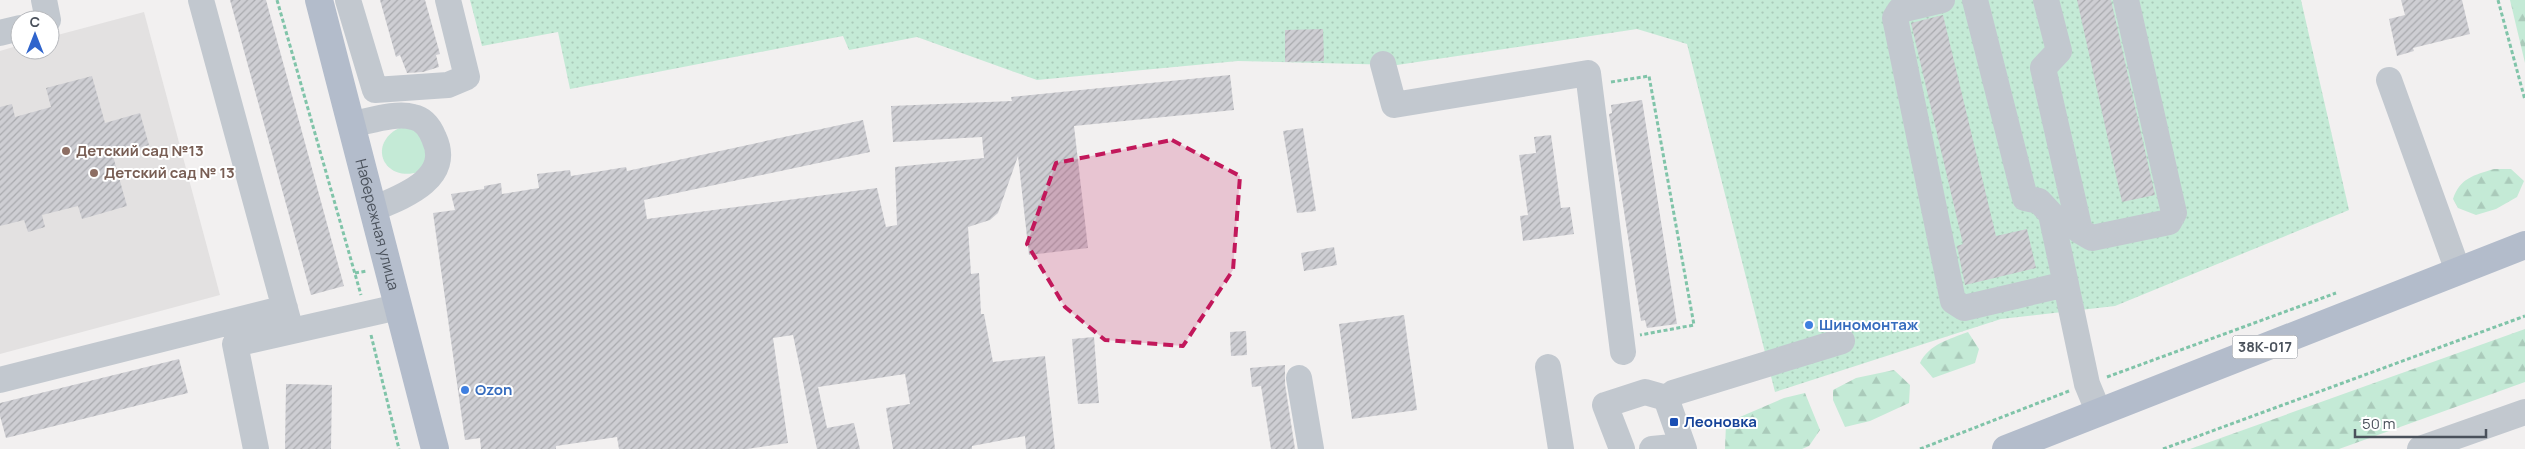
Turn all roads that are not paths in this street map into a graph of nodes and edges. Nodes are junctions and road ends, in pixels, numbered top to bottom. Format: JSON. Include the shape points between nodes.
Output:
{"nodes":[{"id":1,"x":201,"y":0,"type":"edge"},
{"id":2,"x":319,"y":0,"type":"edge"},
{"id":3,"x":348,"y":0,"type":"edge"},
{"id":4,"x":448,"y":0,"type":"edge"},
{"id":5,"x":1942,"y":0,"type":"edge"},
{"id":6,"x":1975,"y":0,"type":"edge"},
{"id":7,"x":2046,"y":0,"type":"edge"},
{"id":8,"x":2126,"y":0,"type":"edge"},
{"id":9,"x":1383,"y":64,"type":"dead end"},
{"id":10,"x":2389,"y":80,"type":"dead end"},
{"id":11,"x":375,"y":90,"type":"junction"},
{"id":12,"x":382,"y":119,"type":"junction"},
{"id":13,"x":353,"y":124,"type":"junction"},
{"id":14,"x":373,"y":209,"type":"junction"},
{"id":15,"x":2525,"y":245,"type":"edge"},
{"id":16,"x":2458,"y":271,"type":"junction"},
{"id":17,"x":2066,"y":284,"type":"junction"},
{"id":18,"x":398,"y":307,"type":"junction"},
{"id":19,"x":288,"y":319,"type":"junction"},
{"id":20,"x":1842,"y":341,"type":"dead end"},
{"id":21,"x":1628,"y":344,"type":"road end"},
{"id":22,"x":1548,"y":367,"type":"dead end"},
{"id":23,"x":1299,"y":378,"type":"dead end"},
{"id":24,"x":0,"y":380,"type":"edge"},
{"id":25,"x":1666,"y":398,"type":"junction"},
{"id":26,"x":2525,"y":412,"type":"edge"},
{"id":27,"x":2099,"y":413,"type":"junction"},
{"id":28,"x":1683,"y":447,"type":"edge"},
{"id":29,"x":256,"y":449,"type":"edge"},
{"id":30,"x":435,"y":449,"type":"edge"},
{"id":31,"x":1311,"y":449,"type":"edge"},
{"id":32,"x":1561,"y":449,"type":"edge"},
{"id":33,"x":1622,"y":449,"type":"edge"},
{"id":34,"x":1652,"y":449,"type":"edge"},
{"id":35,"x":2006,"y":449,"type":"edge"},
{"id":36,"x":2420,"y":449,"type":"edge"}],
"edges":[{"from":1,"to":19,"type":"street"},
{"from":2,"to":13,"type":"main road","name":"Набережная улица"},
{"from":3,"to":11,"type":"street"},
{"from":4,"to":11,"type":"street","via":[[467,77],[448,85]]},
{"from":5,"to":17,"type":"street","via":[[1900,10],[1895,18],[1953,301],[1964,308]]},
{"from":6,"to":17,"type":"street","via":[[2025,198],[2039,201],[2051,214]]},
{"from":7,"to":8,"type":"street","via":[[2059,51],[2043,68],[2080,231],[2092,238],[2169,222],[2174,213]]},
{"from":9,"to":21,"type":"street","via":[[1394,106],[1594,78]]},
{"from":10,"to":16,"type":"street"},
{"from":11,"to":12,"type":"street"},
{"from":12,"to":13,"type":"street"},
{"from":12,"to":14,"type":"street","via":[[405,115],[422,120],[431,130],[438,157],[433,172],[421,187]]},
{"from":13,"to":14,"type":"main road","name":"Набережная улица"},
{"from":14,"to":18,"type":"main road","name":"Набережная улица"},
{"from":15,"to":16,"type":"main road","number":"38К-017"},
{"from":16,"to":27,"type":"main road","number":"38К-017"},
{"from":17,"to":27,"type":"street","via":[[2087,384]]},
{"from":18,"to":19,"type":"street","via":[[366,314]]},
{"from":18,"to":30,"type":"main road","name":"Набережная улица"},
{"from":19,"to":24,"type":"street"},
{"from":19,"to":29,"type":"street","via":[[235,344]]},
{"from":20,"to":25,"type":"street","via":[[1673,392]]},
{"from":22,"to":32,"type":"street"},
{"from":23,"to":31,"type":"street"},
{"from":25,"to":28,"type":"street"},
{"from":25,"to":33,"type":"street","via":[[1645,392],[1605,405]]},
{"from":26,"to":36,"type":"street"},
{"from":27,"to":35,"type":"main road","number":"38К-017"},
{"from":28,"to":34,"type":"street"}]}
